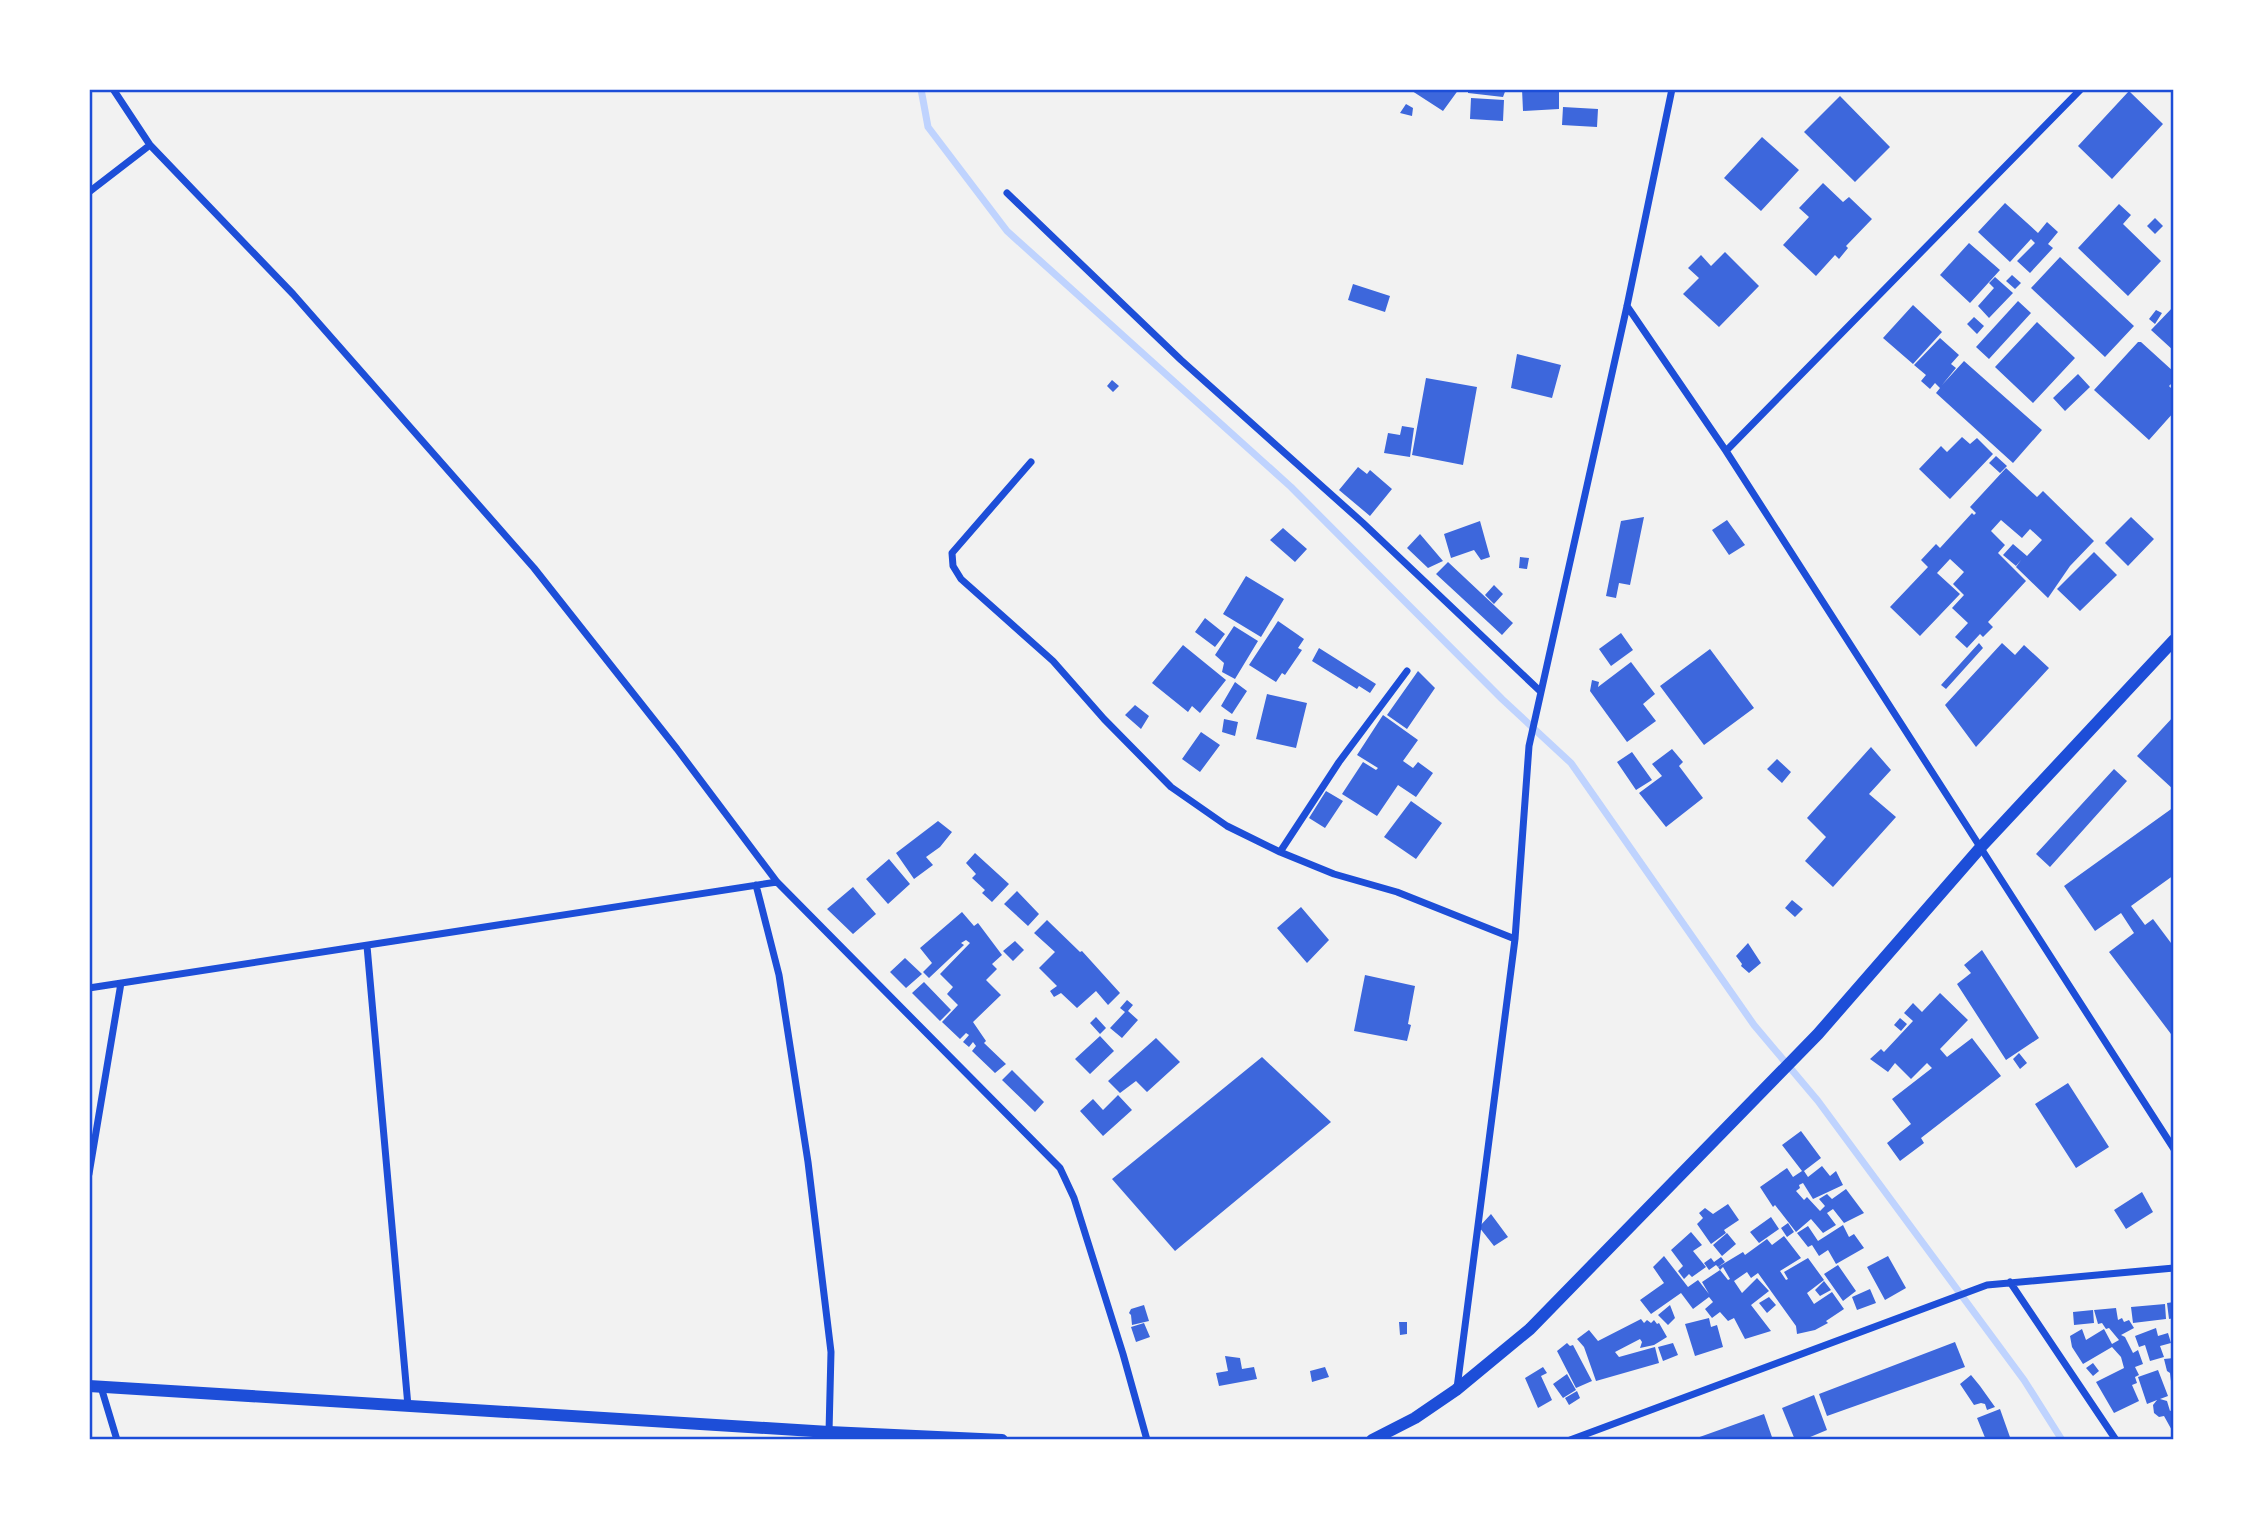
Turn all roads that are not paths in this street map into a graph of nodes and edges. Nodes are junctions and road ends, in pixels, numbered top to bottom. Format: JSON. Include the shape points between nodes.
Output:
{"nodes":[{"id":1,"x":113,"y":89,"type":"edge"},
{"id":2,"x":1672,"y":89,"type":"edge"},
{"id":3,"x":2081,"y":89,"type":"edge"},
{"id":4,"x":150,"y":145,"type":"junction"},
{"id":5,"x":89,"y":192,"type":"edge"},
{"id":6,"x":1007,"y":193,"type":"dead end"},
{"id":7,"x":1627,"y":306,"type":"junction"},
{"id":8,"x":1726,"y":451,"type":"junction"},
{"id":9,"x":1031,"y":462,"type":"dead end"},
{"id":10,"x":2174,"y":640,"type":"edge"},
{"id":11,"x":1407,"y":671,"type":"dead end"},
{"id":12,"x":1540,"y":691,"type":"junction"},
{"id":13,"x":1981,"y":847,"type":"junction"},
{"id":14,"x":1280,"y":852,"type":"junction"},
{"id":15,"x":777,"y":882,"type":"junction"},
{"id":16,"x":756,"y":885,"type":"junction"},
{"id":17,"x":1515,"y":939,"type":"junction"},
{"id":18,"x":367,"y":946,"type":"junction"},
{"id":19,"x":121,"y":984,"type":"junction"},
{"id":20,"x":89,"y":988,"type":"edge"},
{"id":21,"x":2174,"y":1149,"type":"edge"},
{"id":22,"x":89,"y":1174,"type":"edge"},
{"id":23,"x":2174,"y":1268,"type":"edge"},
{"id":24,"x":2010,"y":1282,"type":"junction"},
{"id":25,"x":95,"y":1386,"type":"edge"},
{"id":26,"x":1456,"y":1390,"type":"junction"},
{"id":27,"x":408,"y":1406,"type":"junction"},
{"id":28,"x":830,"y":1432,"type":"junction"},
{"id":29,"x":117,"y":1440,"type":"edge"},
{"id":30,"x":1002,"y":1440,"type":"edge"},
{"id":31,"x":1147,"y":1440,"type":"edge"},
{"id":32,"x":1372,"y":1440,"type":"edge"},
{"id":33,"x":1570,"y":1440,"type":"edge"},
{"id":34,"x":2116,"y":1440,"type":"edge"}],
"edges":[{"from":1,"to":4,"type":"street"},
{"from":2,"to":7,"type":"street"},
{"from":3,"to":8,"type":"street"},
{"from":4,"to":5,"type":"street"},
{"from":4,"to":15,"type":"street","via":[[293,294],[534,568]]},
{"from":6,"to":12,"type":"street"},
{"from":7,"to":8,"type":"street"},
{"from":7,"to":12,"type":"street"},
{"from":8,"to":13,"type":"street"},
{"from":9,"to":14,"type":"street","via":[[952,553],[961,579],[1053,661],[1171,787],[1227,826]]},
{"from":10,"to":13,"type":"street"},
{"from":11,"to":14,"type":"street"},
{"from":12,"to":17,"type":"street","via":[[1529,746]]},
{"from":13,"to":21,"type":"street"},
{"from":13,"to":26,"type":"street","via":[[1818,1034],[1530,1329]]},
{"from":14,"to":17,"type":"street"},
{"from":15,"to":16,"type":"street"},
{"from":15,"to":31,"type":"street","via":[[1060,1168],[1078,1211]]},
{"from":16,"to":18,"type":"street"},
{"from":16,"to":28,"type":"street","via":[[779,975],[808,1162],[831,1352]]},
{"from":17,"to":26,"type":"street"},
{"from":18,"to":19,"type":"street"},
{"from":18,"to":27,"type":"street"},
{"from":19,"to":20,"type":"street"},
{"from":19,"to":22,"type":"street"},
{"from":23,"to":24,"type":"street"},
{"from":24,"to":33,"type":"street","via":[[1940,1301]]},
{"from":24,"to":34,"type":"street"},
{"from":25,"to":27,"type":"street"},
{"from":25,"to":29,"type":"street"},
{"from":26,"to":32,"type":"street"},
{"from":27,"to":28,"type":"street"},
{"from":28,"to":30,"type":"street"}]}
